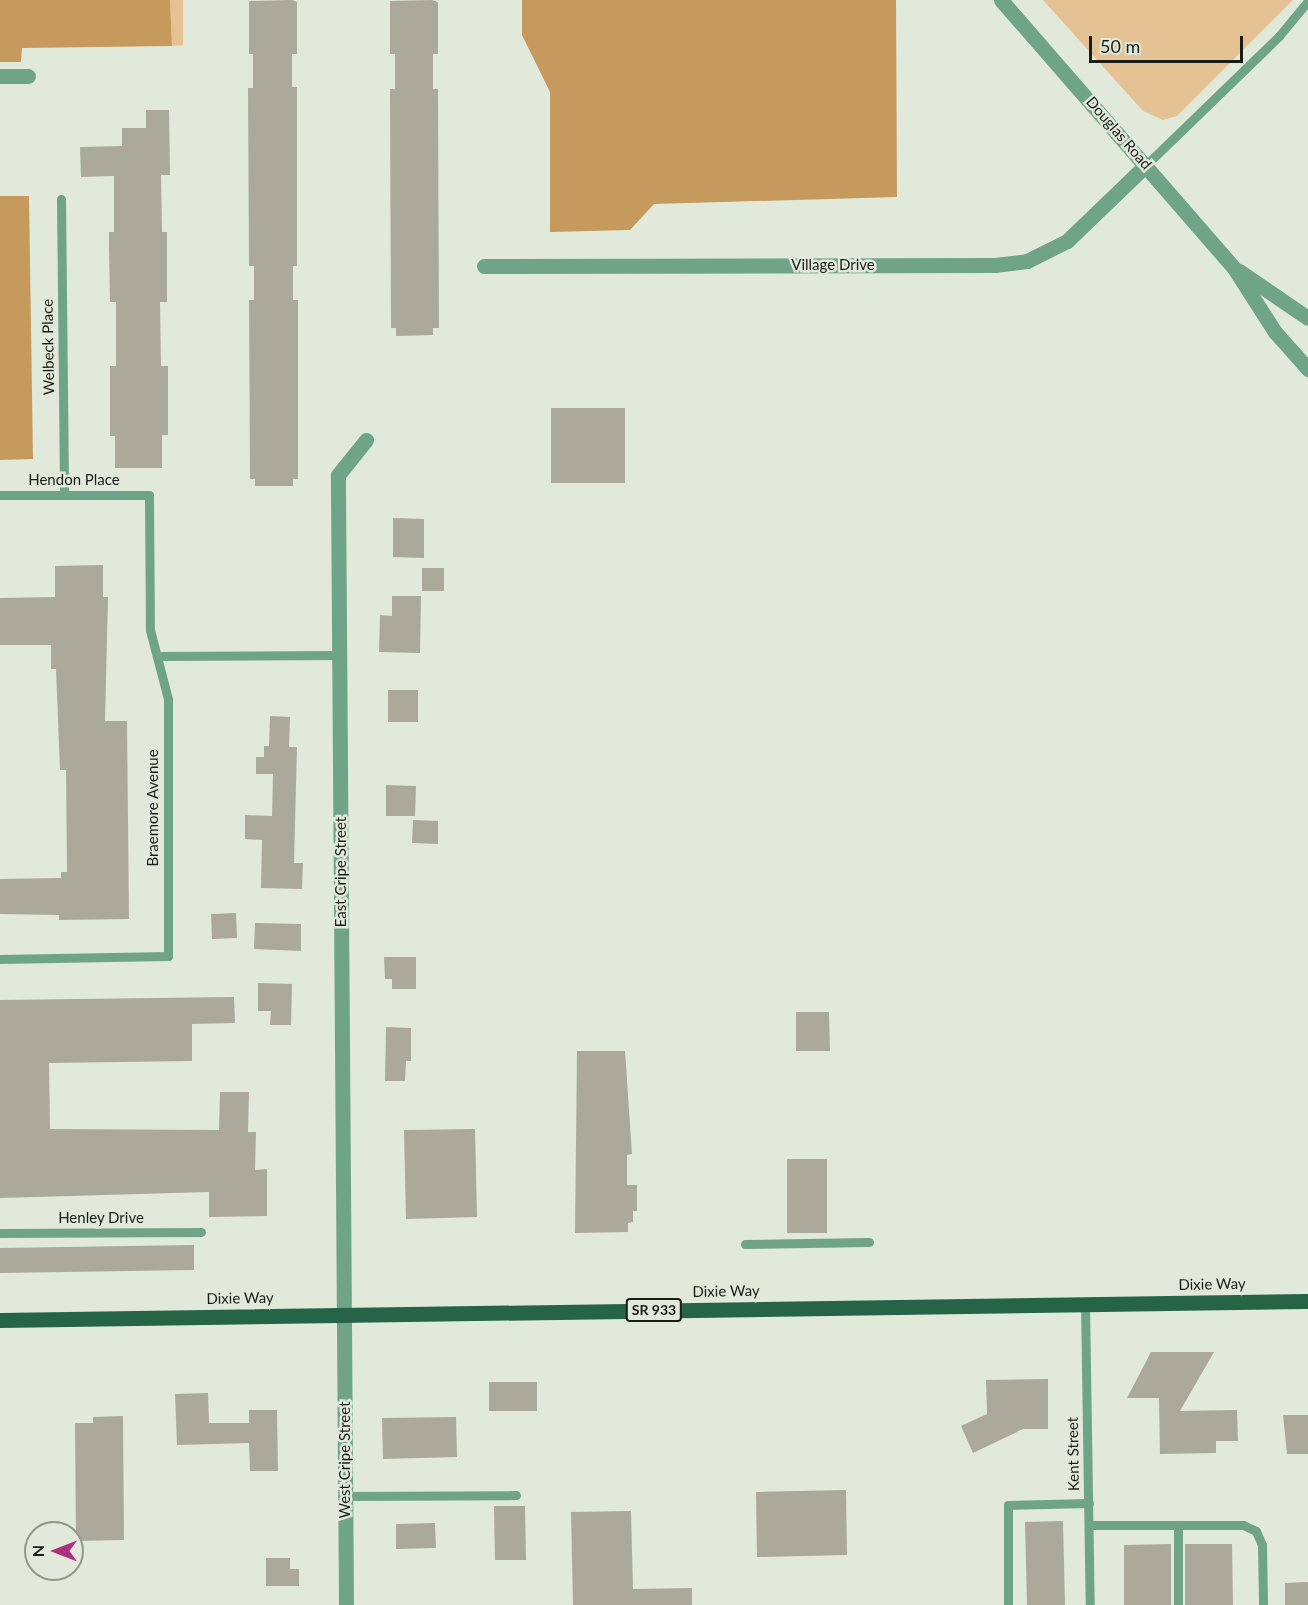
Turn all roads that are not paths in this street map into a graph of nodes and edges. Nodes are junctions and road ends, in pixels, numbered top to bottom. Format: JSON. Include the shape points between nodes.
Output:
{"nodes":[{"id":1,"x":1001,"y":0,"type":"edge"},
{"id":2,"x":1308,"y":1,"type":"edge"},
{"id":3,"x":0,"y":75,"type":"edge"},
{"id":4,"x":28,"y":76,"type":"dead end"},
{"id":5,"x":1146,"y":165,"type":"junction"},
{"id":6,"x":62,"y":199,"type":"dead end"},
{"id":7,"x":484,"y":266,"type":"dead end"},
{"id":8,"x":1234,"y":268,"type":"junction"},
{"id":9,"x":1308,"y":318,"type":"edge"},
{"id":10,"x":1308,"y":369,"type":"edge"},
{"id":11,"x":366,"y":440,"type":"dead end"},
{"id":12,"x":0,"y":495,"type":"edge"},
{"id":13,"x":64,"y":495,"type":"junction"},
{"id":14,"x":149,"y":495,"type":"joint"},
{"id":15,"x":339,"y":654,"type":"junction"},
{"id":16,"x":157,"y":656,"type":"junction"},
{"id":17,"x":0,"y":958,"type":"edge"},
{"id":18,"x":201,"y":1232,"type":"dead end"},
{"id":19,"x":0,"y":1233,"type":"edge"},
{"id":20,"x":869,"y":1242,"type":"dead end"},
{"id":21,"x":745,"y":1244,"type":"dead end"},
{"id":22,"x":1308,"y":1301,"type":"edge"},
{"id":23,"x":1085,"y":1303,"type":"junction"},
{"id":24,"x":344,"y":1315,"type":"junction"},
{"id":25,"x":0,"y":1320,"type":"edge"},
{"id":26,"x":516,"y":1495,"type":"dead end"},
{"id":27,"x":345,"y":1496,"type":"junction"},
{"id":28,"x":1089,"y":1503,"type":"junction"},
{"id":29,"x":1089,"y":1525,"type":"junction"},
{"id":30,"x":1178,"y":1525,"type":"junction"},
{"id":31,"x":346,"y":1605,"type":"edge"},
{"id":32,"x":1008,"y":1605,"type":"edge"},
{"id":33,"x":1090,"y":1605,"type":"edge"},
{"id":34,"x":1178,"y":1605,"type":"edge"},
{"id":35,"x":1263,"y":1605,"type":"edge"}],
"edges":[{"from":1,"to":5,"type":"street","name":"Douglas Road"},
{"from":2,"to":5,"type":"lane","via":[[1279,36]]},
{"from":3,"to":4,"type":"street"},
{"from":5,"to":7,"type":"street","name":"Village Drive","via":[[1067,242],[1027,261],[995,265]]},
{"from":5,"to":8,"type":"street","name":"Douglas Road"},
{"from":6,"to":13,"type":"lane","name":"Welbeck Place"},
{"from":8,"to":9,"type":"street","name":"Douglas Road","via":[[1298,307]]},
{"from":8,"to":10,"type":"street","name":"Douglas Road","via":[[1275,332]]},
{"from":11,"to":15,"type":"street","name":"East Cripe Street","via":[[338,475]]},
{"from":12,"to":13,"type":"lane","name":"Hendon Place"},
{"from":13,"to":14,"type":"lane","name":"Hendon Place"},
{"from":14,"to":16,"type":"lane","name":"Braemore Avenue","via":[[150,630]]},
{"from":15,"to":16,"type":"lane"},
{"from":15,"to":24,"type":"street","name":"East Cripe Street"},
{"from":16,"to":17,"type":"lane","name":"Braemore Avenue","via":[[168,699],[168,956]]},
{"from":18,"to":19,"type":"lane","name":"Henley Drive"},
{"from":20,"to":21,"type":"lane"},
{"from":22,"to":23,"type":"main road","name":"Dixie Way","number":"SR 933"},
{"from":23,"to":24,"type":"main road","name":"Dixie Way","number":"SR 933"},
{"from":23,"to":28,"type":"lane","name":"Kent Street"},
{"from":24,"to":25,"type":"main road","name":"Dixie Way","number":"SR 933"},
{"from":24,"to":27,"type":"street","name":"West Cripe Street"},
{"from":26,"to":27,"type":"lane"},
{"from":27,"to":31,"type":"street","name":"West Cripe Street"},
{"from":28,"to":29,"type":"lane","name":"Kent Street"},
{"from":28,"to":32,"type":"lane","via":[[1008,1505]]},
{"from":29,"to":30,"type":"lane"},
{"from":29,"to":33,"type":"lane","name":"Kent Street"},
{"from":30,"to":34,"type":"lane"},
{"from":30,"to":35,"type":"lane","via":[[1243,1525],[1256,1531],[1262,1545]]}]}
